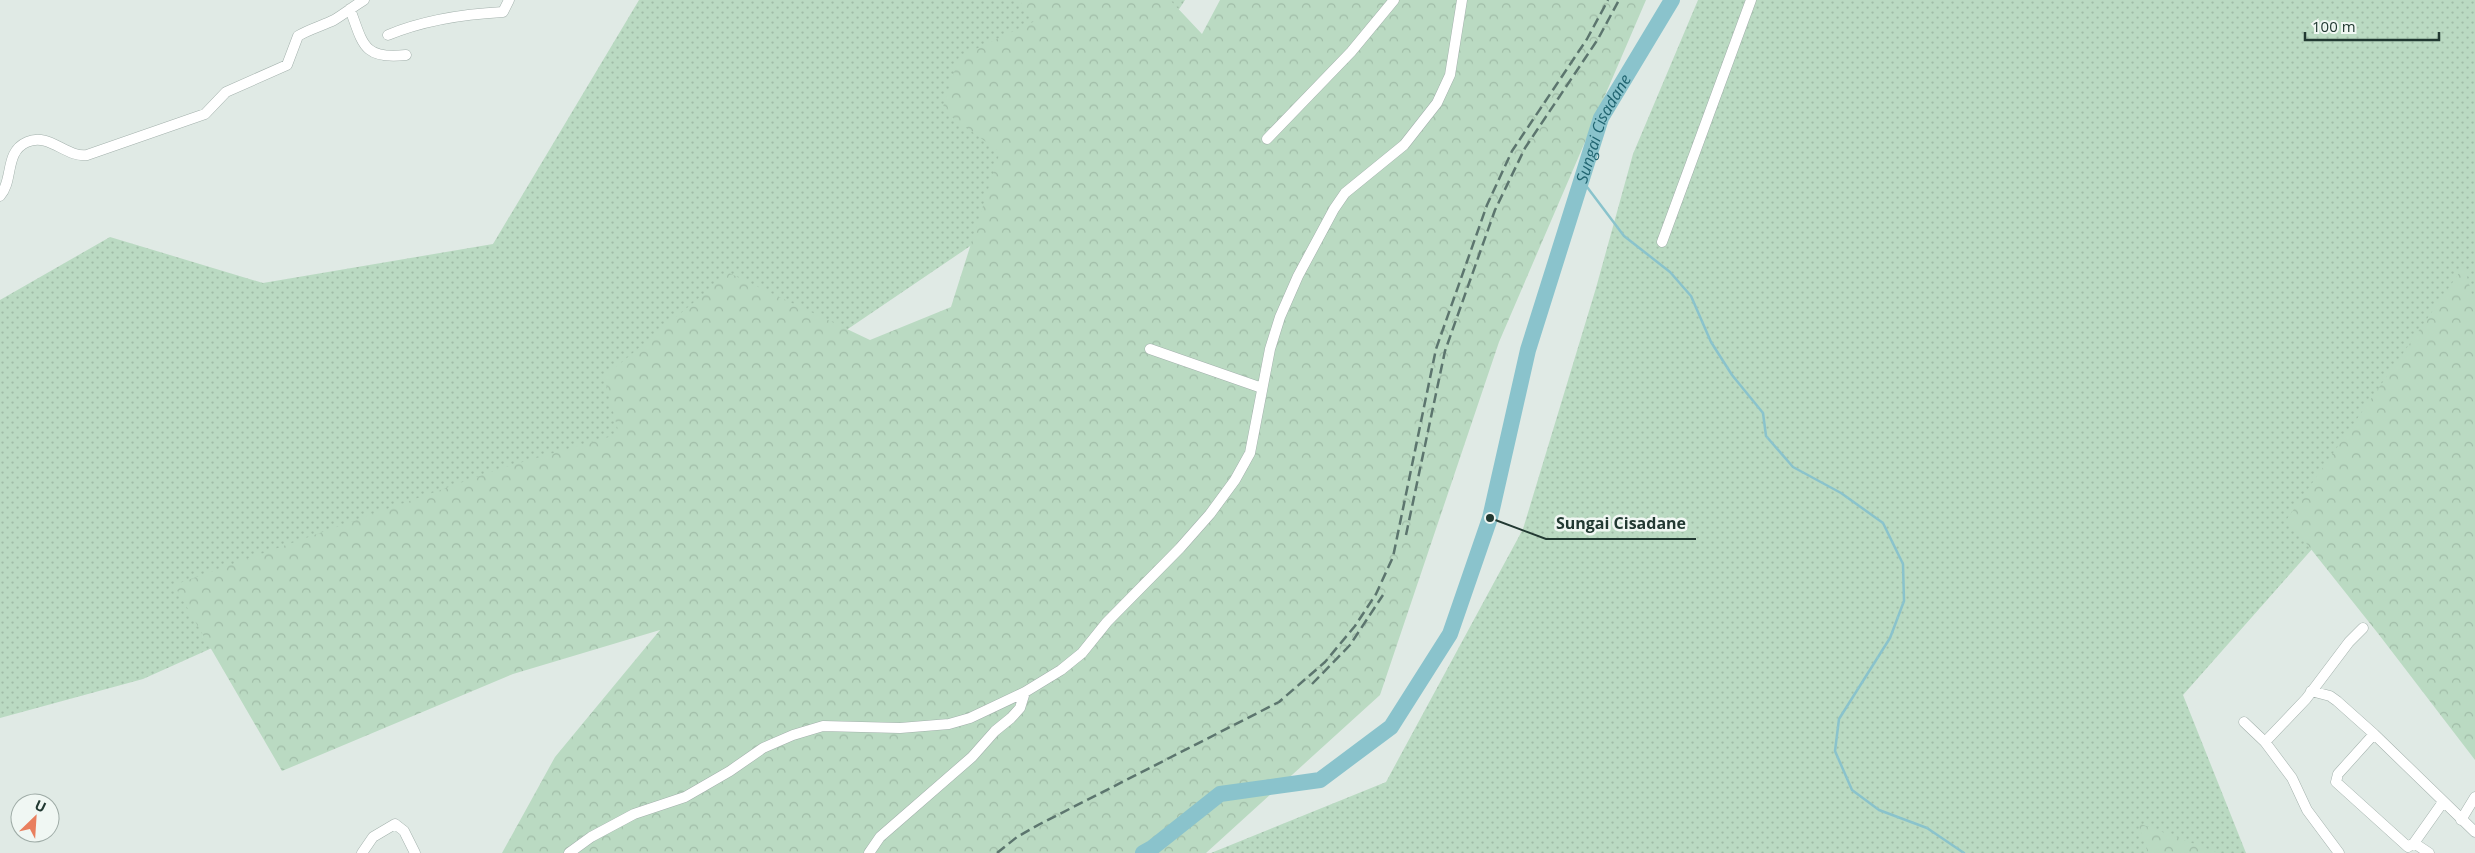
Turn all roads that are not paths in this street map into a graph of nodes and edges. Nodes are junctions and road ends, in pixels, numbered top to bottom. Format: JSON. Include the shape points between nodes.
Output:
{"nodes":[{"id":1,"x":364,"y":0,"type":"edge"},
{"id":2,"x":509,"y":0,"type":"edge"},
{"id":3,"x":1394,"y":0,"type":"edge"},
{"id":4,"x":1462,"y":0,"type":"edge"},
{"id":5,"x":1751,"y":0,"type":"edge"},
{"id":6,"x":350,"y":9,"type":"junction"},
{"id":7,"x":388,"y":35,"type":"dead end"},
{"id":8,"x":406,"y":56,"type":"dead end"},
{"id":9,"x":1267,"y":139,"type":"dead end"},
{"id":10,"x":0,"y":196,"type":"edge"},
{"id":11,"x":1662,"y":242,"type":"dead end"},
{"id":12,"x":1150,"y":349,"type":"dead end"},
{"id":13,"x":1262,"y":388,"type":"junction"},
{"id":14,"x":2362,"y":628,"type":"dead end"},
{"id":15,"x":2311,"y":691,"type":"junction"},
{"id":16,"x":1025,"y":692,"type":"junction"},
{"id":17,"x":2244,"y":722,"type":"dead end"},
{"id":18,"x":2374,"y":734,"type":"junction"},
{"id":19,"x":2265,"y":742,"type":"junction"},
{"id":20,"x":2475,"y":797,"type":"edge"},
{"id":21,"x":2442,"y":802,"type":"junction"},
{"id":22,"x":2461,"y":820,"type":"junction"},
{"id":23,"x":2475,"y":832,"type":"edge"},
{"id":24,"x":2414,"y":844,"type":"junction"},
{"id":25,"x":362,"y":853,"type":"edge"},
{"id":26,"x":415,"y":853,"type":"edge"},
{"id":27,"x":569,"y":853,"type":"edge"},
{"id":28,"x":869,"y":853,"type":"edge"},
{"id":29,"x":2339,"y":853,"type":"edge"},
{"id":30,"x":2429,"y":853,"type":"edge"}],
"edges":[{"from":1,"to":6,"type":"street"},
{"from":2,"to":7,"type":"street","via":[[503,12],[472,14]]},
{"from":3,"to":9,"type":"street","via":[[1351,52]]},
{"from":4,"to":13,"type":"street","via":[[1452,66],[1442,94],[1404,145],[1352,186],[1334,209],[1280,317]]},
{"from":5,"to":11,"type":"street"},
{"from":6,"to":8,"type":"street","via":[[362,41],[372,52],[386,58]]},
{"from":6,"to":10,"type":"street","via":[[298,36],[287,65],[226,92],[205,114],[87,155],[76,155],[47,141],[26,142],[12,158],[7,186]]},
{"from":12,"to":13,"type":"street"},
{"from":13,"to":16,"type":"street","via":[[1250,453],[1226,493],[1180,548],[1107,622],[1082,653]]},
{"from":14,"to":15,"type":"street"},
{"from":15,"to":18,"type":"street","via":[[2330,696]]},
{"from":15,"to":19,"type":"street"},
{"from":16,"to":27,"type":"street","via":[[970,718],[949,724],[900,728],[822,726],[793,735],[763,748],[685,797],[634,814]]},
{"from":16,"to":28,"type":"street","via":[[1020,708],[1011,718],[972,757],[880,837]]},
{"from":17,"to":19,"type":"street"},
{"from":18,"to":21,"type":"street"},
{"from":18,"to":24,"type":"street","via":[[2338,774],[2336,782],[2408,847]]},
{"from":19,"to":29,"type":"street","via":[[2292,778],[2307,810]]},
{"from":20,"to":22,"type":"street"},
{"from":21,"to":22,"type":"street"},
{"from":21,"to":24,"type":"street"},
{"from":22,"to":23,"type":"street"},
{"from":24,"to":30,"type":"street"},
{"from":25,"to":26,"type":"street","via":[[373,837],[395,824],[404,831]]}]}
